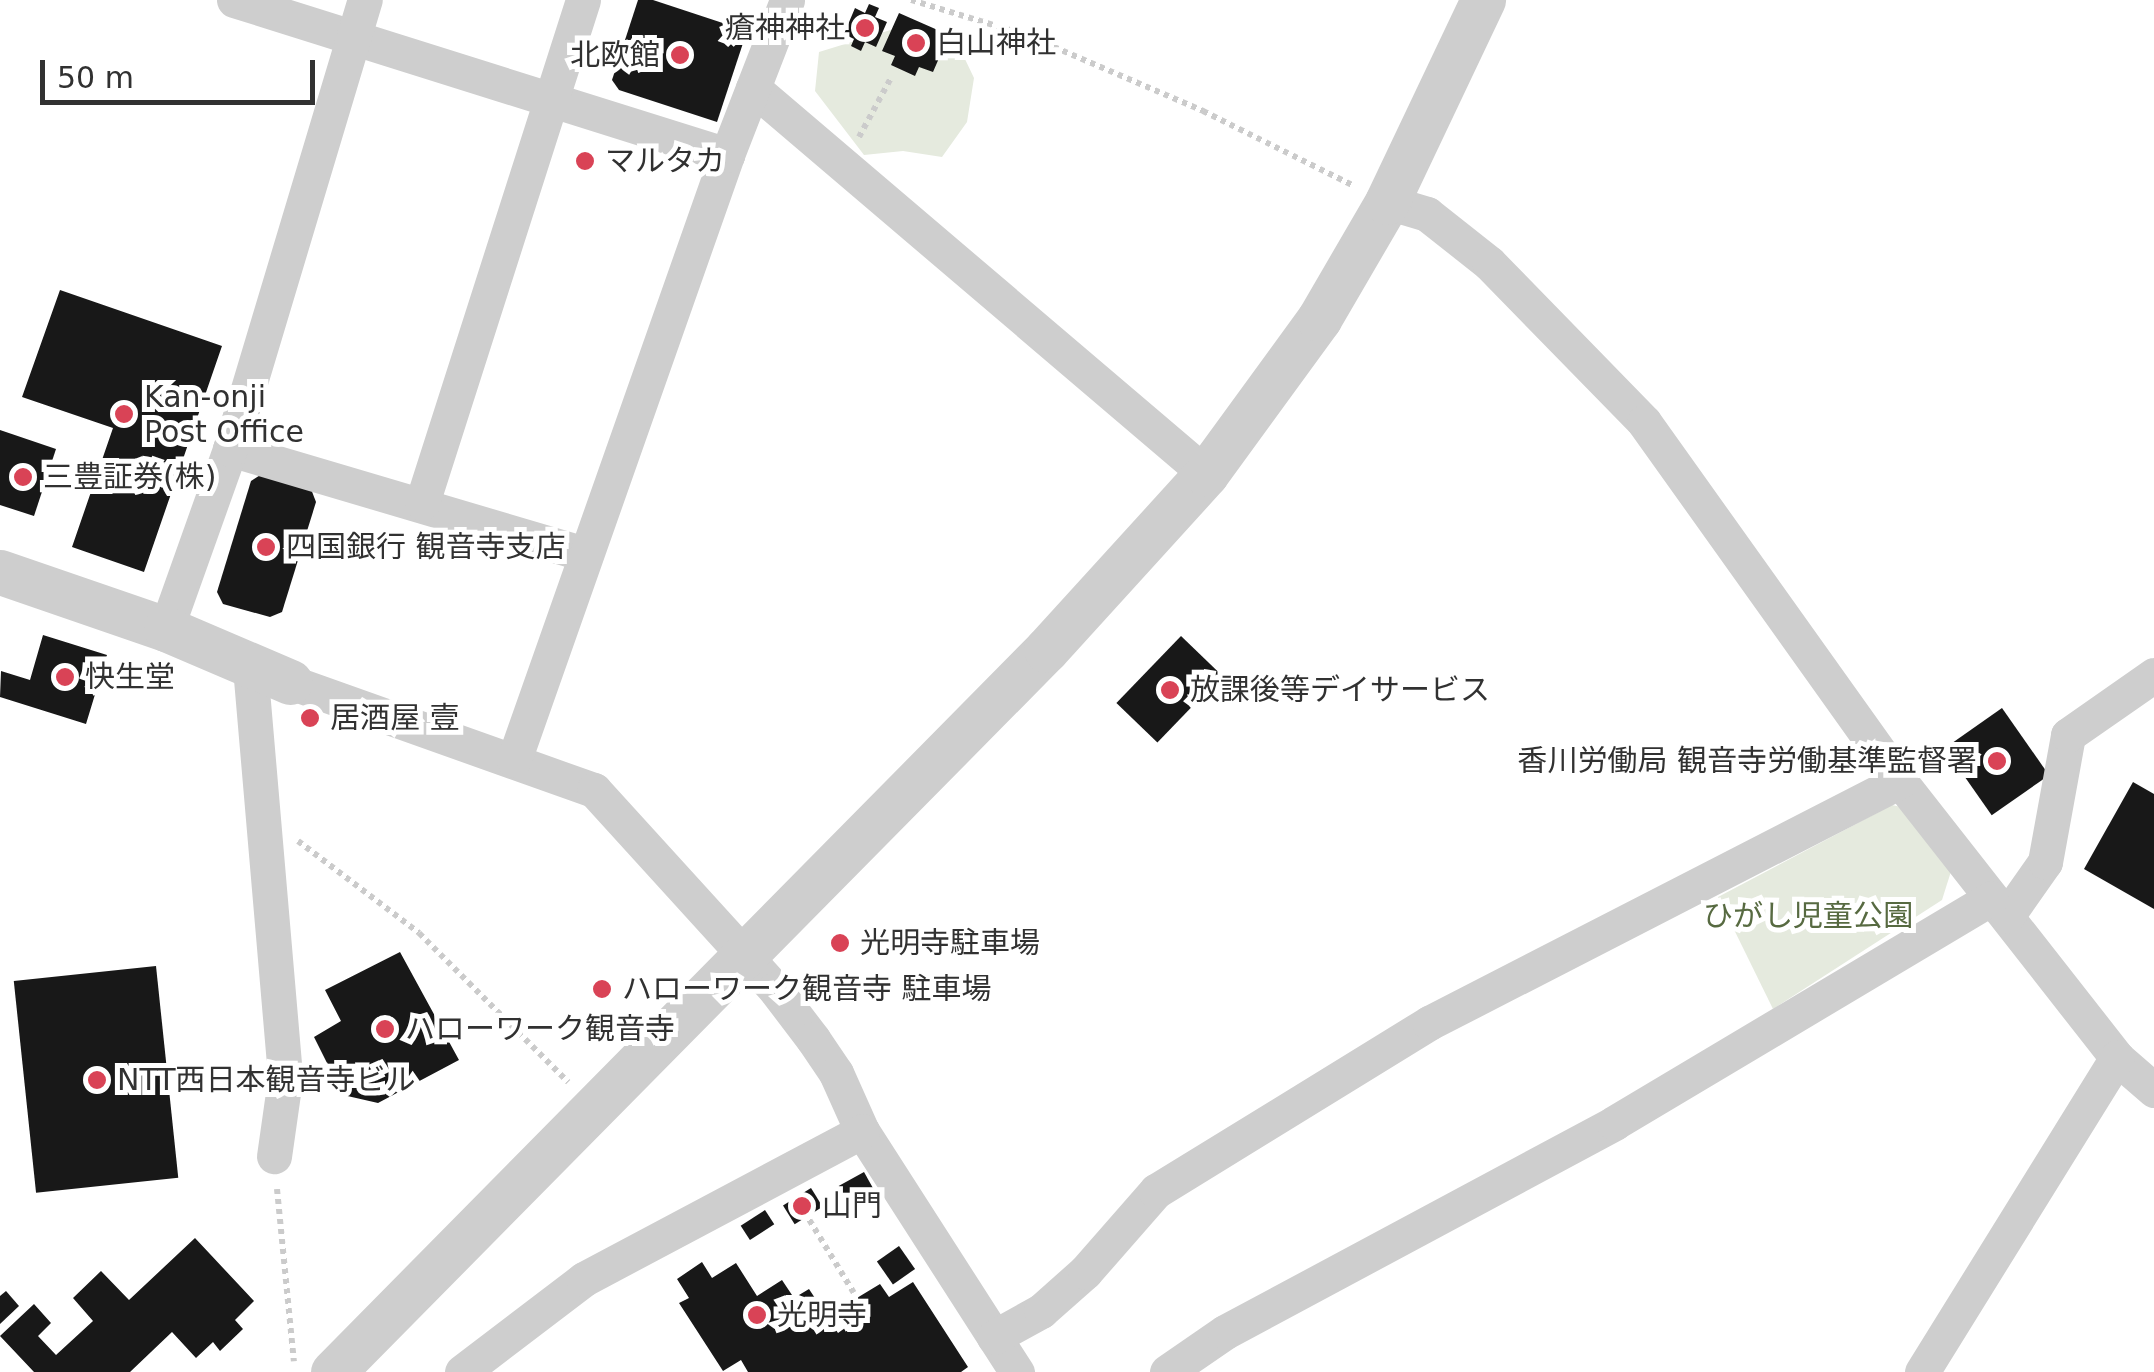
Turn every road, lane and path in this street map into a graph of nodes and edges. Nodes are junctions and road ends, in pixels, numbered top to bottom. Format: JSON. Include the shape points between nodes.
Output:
{"nodes":[{"id":1,"x":234,"y":0,"type":"edge"},
{"id":2,"x":365,"y":0,"type":"edge"},
{"id":3,"x":582,"y":0,"type":"edge"},
{"id":4,"x":788,"y":0,"type":"edge"},
{"id":5,"x":911,"y":0,"type":"edge"},
{"id":6,"x":1483,"y":0,"type":"edge"},
{"id":7,"x":354,"y":35,"type":"junction"},
{"id":8,"x":892,"y":76,"type":"dead end"},
{"id":9,"x":752,"y":88,"type":"junction"},
{"id":10,"x":552,"y":100,"type":"junction"},
{"id":11,"x":727,"y":156,"type":"junction"},
{"id":12,"x":844,"y":165,"type":"junction"},
{"id":13,"x":1387,"y":202,"type":"junction"},
{"id":14,"x":230,"y":449,"type":"junction"},
{"id":15,"x":1206,"y":474,"type":"junction"},
{"id":16,"x":422,"y":504,"type":"junction"},
{"id":17,"x":585,"y":554,"type":"junction"},
{"id":18,"x":0,"y":572,"type":"edge"},
{"id":19,"x":166,"y":629,"type":"junction"},
{"id":20,"x":270,"y":674,"type":"junction"},
{"id":21,"x":2154,"y":675,"type":"edge"},
{"id":22,"x":514,"y":760,"type":"junction"},
{"id":23,"x":1900,"y":781,"type":"junction"},
{"id":24,"x":267,"y":831,"type":"junction"},
{"id":25,"x":1999,"y":907,"type":"junction"},
{"id":26,"x":744,"y":956,"type":"junction"},
{"id":27,"x":2117,"y":1058,"type":"junction"},
{"id":28,"x":2154,"y":1090,"type":"edge"},
{"id":29,"x":593,"y":1108,"type":"junction"},
{"id":30,"x":862,"y":1130,"type":"junction"},
{"id":31,"x":274,"y":1156,"type":"joint"},
{"id":32,"x":780,"y":1172,"type":"junction"},
{"id":33,"x":854,"y":1294,"type":"dead end"},
{"id":34,"x":994,"y":1337,"type":"junction"},
{"id":35,"x":294,"y":1372,"type":"edge"},
{"id":36,"x":332,"y":1372,"type":"edge"},
{"id":37,"x":462,"y":1372,"type":"edge"},
{"id":38,"x":1017,"y":1372,"type":"edge"},
{"id":39,"x":1168,"y":1372,"type":"edge"},
{"id":40,"x":1922,"y":1372,"type":"edge"}],
"edges":[{"from":1,"to":7,"type":"street"},
{"from":2,"to":7,"type":"street"},
{"from":3,"to":10,"type":"street"},
{"from":4,"to":9,"type":"street"},
{"from":5,"to":13,"type":"path","via":[[1044,43],[1203,111]]},
{"from":6,"to":13,"type":"street"},
{"from":7,"to":10,"type":"street"},
{"from":7,"to":14,"type":"street"},
{"from":8,"to":12,"type":"path"},
{"from":9,"to":11,"type":"street"},
{"from":9,"to":12,"type":"street"},
{"from":10,"to":11,"type":"street"},
{"from":10,"to":16,"type":"street"},
{"from":11,"to":17,"type":"street"},
{"from":12,"to":15,"type":"street"},
{"from":13,"to":15,"type":"street","via":[[1319,319]]},
{"from":13,"to":23,"type":"street","via":[[1427,214],[1489,263],[1644,422]]},
{"from":14,"to":16,"type":"street"},
{"from":14,"to":19,"type":"street"},
{"from":15,"to":26,"type":"street","via":[[1046,650]]},
{"from":16,"to":17,"type":"street"},
{"from":17,"to":22,"type":"street"},
{"from":18,"to":19,"type":"street"},
{"from":19,"to":20,"type":"street"},
{"from":20,"to":22,"type":"street"},
{"from":20,"to":24,"type":"street"},
{"from":21,"to":25,"type":"street","via":[[2068,735],[2045,862]]},
{"from":22,"to":26,"type":"street","via":[[594,790]]},
{"from":23,"to":25,"type":"street"},
{"from":23,"to":34,"type":"street","via":[[1397,1042],[1156,1191],[1085,1272],[1041,1311]]},
{"from":24,"to":29,"type":"path","via":[[295,838],[419,932]]},
{"from":24,"to":31,"type":"street","via":[[284,1079]]},
{"from":25,"to":27,"type":"street"},
{"from":25,"to":39,"type":"street","via":[[1225,1332]]},
{"from":26,"to":29,"type":"street"},
{"from":26,"to":30,"type":"street","via":[[814,1038]]},
{"from":27,"to":28,"type":"street"},
{"from":27,"to":40,"type":"street"},
{"from":29,"to":36,"type":"street"},
{"from":30,"to":32,"type":"street"},
{"from":30,"to":34,"type":"street"},
{"from":31,"to":35,"type":"path"},
{"from":32,"to":33,"type":"path"},
{"from":32,"to":37,"type":"street","via":[[584,1279]]},
{"from":34,"to":38,"type":"street"}]}
